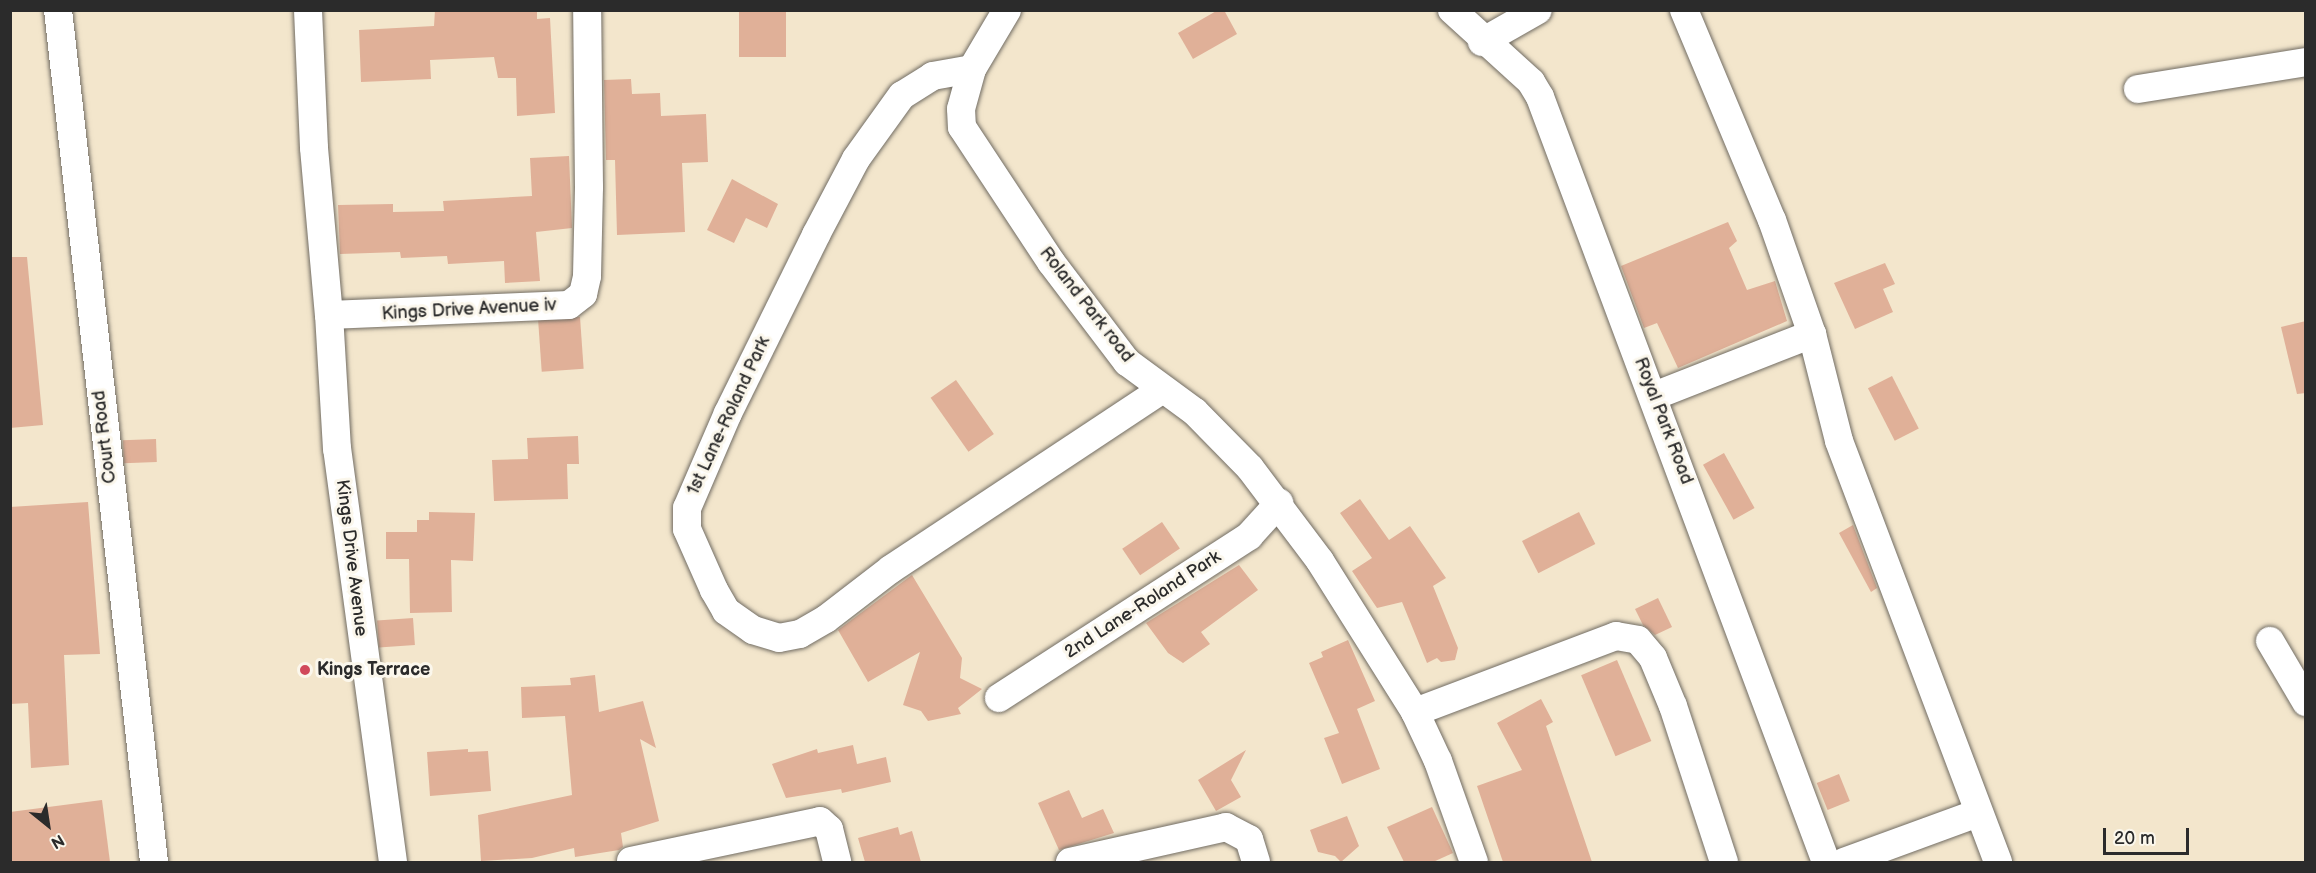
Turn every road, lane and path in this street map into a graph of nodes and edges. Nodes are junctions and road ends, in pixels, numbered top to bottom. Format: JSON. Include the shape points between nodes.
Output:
{"nodes":[{"id":1,"x":58,"y":10,"type":"edge"},
{"id":2,"x":308,"y":10,"type":"edge"},
{"id":3,"x":587,"y":10,"type":"edge"},
{"id":4,"x":1007,"y":10,"type":"edge"},
{"id":5,"x":1452,"y":10,"type":"edge"},
{"id":6,"x":1538,"y":10,"type":"edge"},
{"id":7,"x":1684,"y":10,"type":"edge"},
{"id":8,"x":1482,"y":42,"type":"junction"},
{"id":9,"x":2306,"y":62,"type":"edge"},
{"id":10,"x":972,"y":69,"type":"junction"},
{"id":11,"x":2138,"y":89,"type":"dead end"},
{"id":12,"x":329,"y":315,"type":"junction"},
{"id":13,"x":1812,"y":334,"type":"junction"},
{"id":14,"x":1161,"y":390,"type":"junction"},
{"id":15,"x":1654,"y":396,"type":"junction"},
{"id":16,"x":1279,"y":503,"type":"junction"},
{"id":17,"x":2270,"y":641,"type":"dead end"},
{"id":18,"x":999,"y":698,"type":"dead end"},
{"id":19,"x":2306,"y":702,"type":"edge"},
{"id":20,"x":1415,"y":712,"type":"junction"},
{"id":21,"x":1978,"y":813,"type":"junction"},
{"id":22,"x":154,"y":862,"type":"edge"},
{"id":23,"x":393,"y":862,"type":"edge"},
{"id":24,"x":627,"y":862,"type":"edge"},
{"id":25,"x":837,"y":862,"type":"edge"},
{"id":26,"x":1070,"y":862,"type":"edge"},
{"id":27,"x":1256,"y":862,"type":"edge"},
{"id":28,"x":1474,"y":862,"type":"edge"},
{"id":29,"x":1724,"y":862,"type":"edge"},
{"id":30,"x":1826,"y":862,"type":"edge"},
{"id":31,"x":1844,"y":862,"type":"edge"},
{"id":32,"x":1998,"y":862,"type":"edge"}],
"edges":[{"from":1,"to":22,"type":"street","name":"Court Road"},
{"from":2,"to":12,"type":"street","via":[[314,148]]},
{"from":3,"to":12,"type":"street","name":"Kings Drive Avenue iv","via":[[589,187],[583,294],[569,304]]},
{"from":4,"to":10,"type":"street","name":"Roland Park road"},
{"from":5,"to":8,"type":"street","name":"Royal Park Road"},
{"from":6,"to":8,"type":"street"},
{"from":7,"to":13,"type":"street","via":[[1772,220]]},
{"from":8,"to":15,"type":"street","name":"Royal Park Road","via":[[1531,82],[1540,97]]},
{"from":9,"to":11,"type":"street"},
{"from":10,"to":14,"type":"street","name":"Roland Park road","via":[[961,109],[962,127],[1051,262],[1127,362]]},
{"from":10,"to":14,"type":"street","name":"1st Lane-Roland Park","via":[[933,76],[902,95],[861,150],[728,413],[687,508],[687,529],[726,611],[753,630],[779,638],[800,634]]},
{"from":12,"to":23,"type":"street","name":"Kings Drive Avenue","via":[[339,460]]},
{"from":13,"to":15,"type":"street"},
{"from":13,"to":21,"type":"street","via":[[1839,441]]},
{"from":14,"to":16,"type":"street","name":"Roland Park road","via":[[1195,412]]},
{"from":15,"to":30,"type":"street","name":"Royal Park Road"},
{"from":16,"to":18,"type":"street","name":"2nd Lane-Roland Park","via":[[1248,536]]},
{"from":16,"to":20,"type":"street","name":"Roland Park road"},
{"from":17,"to":19,"type":"street"},
{"from":20,"to":28,"type":"street","name":"Roland Park road","via":[[1438,761]]},
{"from":20,"to":29,"type":"street","via":[[1616,636],[1638,640],[1653,658],[1673,706]]},
{"from":21,"to":31,"type":"street"},
{"from":21,"to":32,"type":"street"},
{"from":24,"to":25,"type":"street","via":[[820,821],[829,830]]},
{"from":26,"to":27,"type":"street","via":[[1226,826],[1249,839]]}]}
